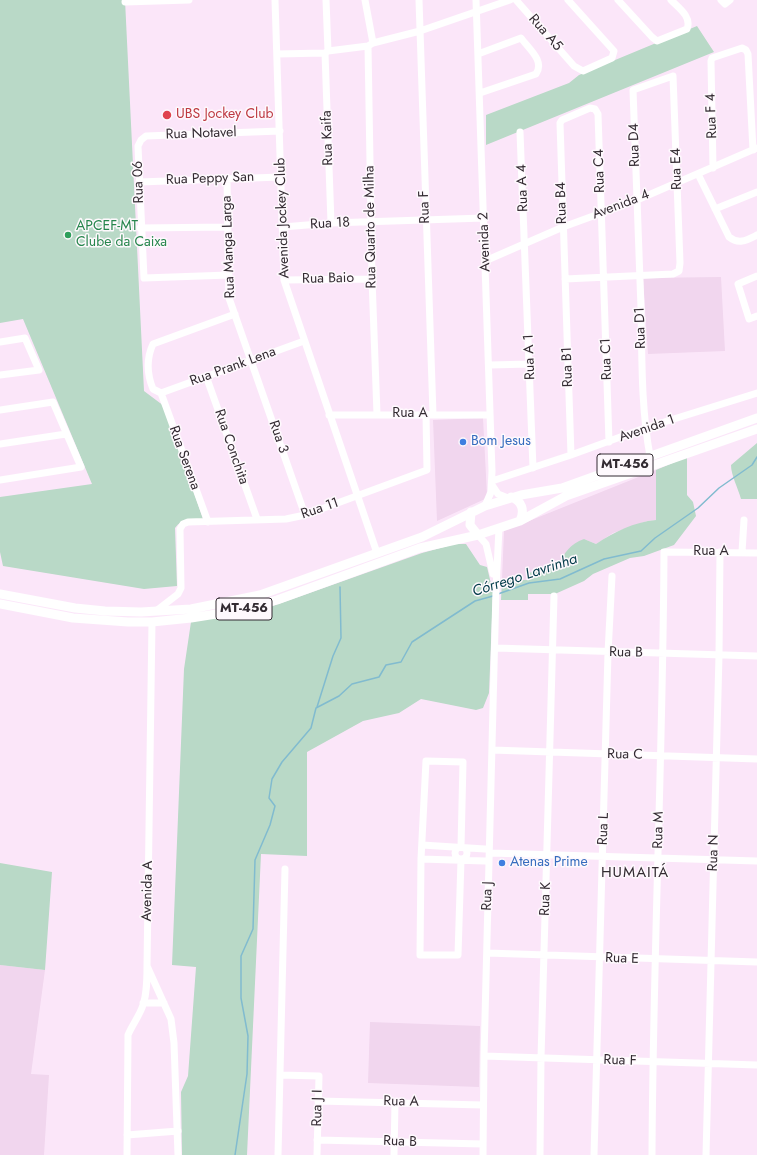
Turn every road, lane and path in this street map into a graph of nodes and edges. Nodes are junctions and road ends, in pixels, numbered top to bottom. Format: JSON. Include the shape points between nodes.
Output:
{"nodes":[{"id":1,"x":189,"y":0,"type":"edge"},
{"id":2,"x":275,"y":0,"type":"edge"},
{"id":3,"x":326,"y":0,"type":"edge"},
{"id":4,"x":365,"y":0,"type":"edge"},
{"id":5,"x":419,"y":0,"type":"edge"},
{"id":6,"x":476,"y":0,"type":"edge"},
{"id":7,"x":510,"y":0,"type":"edge"},
{"id":8,"x":516,"y":0,"type":"edge"},
{"id":9,"x":568,"y":0,"type":"edge"},
{"id":10,"x":618,"y":0,"type":"edge"},
{"id":11,"x":671,"y":0,"type":"edge"},
{"id":12,"x":125,"y":2,"type":"dead end"},
{"id":13,"x":477,"y":12,"type":"junction"},
{"id":14,"x":420,"y":30,"type":"junction"},
{"id":15,"x":371,"y":44,"type":"junction"},
{"id":16,"x":326,"y":52,"type":"junction"},
{"id":17,"x":278,"y":54,"type":"junction"},
{"id":18,"x":478,"y":54,"type":"junction"},
{"id":19,"x":673,"y":76,"type":"joint"},
{"id":20,"x":480,"y":93,"type":"junction"},
{"id":21,"x":559,"y":128,"type":"joint"},
{"id":22,"x":280,"y":131,"type":"junction"},
{"id":23,"x":520,"y":132,"type":"dead end"},
{"id":24,"x":146,"y":136,"type":"joint"},
{"id":25,"x":755,"y":149,"type":"edge"},
{"id":26,"x":713,"y":168,"type":"junction"},
{"id":27,"x":698,"y":174,"type":"junction"},
{"id":28,"x":281,"y":177,"type":"junction"},
{"id":29,"x":227,"y":179,"type":"junction"},
{"id":30,"x":139,"y":182,"type":"junction"},
{"id":31,"x":677,"y":182,"type":"junction"},
{"id":32,"x":757,"y":192,"type":"edge"},
{"id":33,"x":637,"y":200,"type":"junction"},
{"id":34,"x":715,"y":209,"type":"junction"},
{"id":35,"x":601,"y":213,"type":"junction"},
{"id":36,"x":484,"y":218,"type":"junction"},
{"id":37,"x":425,"y":220,"type":"junction"},
{"id":38,"x":372,"y":222,"type":"junction"},
{"id":39,"x":331,"y":223,"type":"junction"},
{"id":40,"x":228,"y":227,"type":"junction"},
{"id":41,"x":283,"y":227,"type":"junction"},
{"id":42,"x":563,"y":227,"type":"junction"},
{"id":43,"x":140,"y":228,"type":"junction"},
{"id":44,"x":757,"y":235,"type":"edge"},
{"id":45,"x":525,"y":245,"type":"junction"},
{"id":46,"x":485,"y":261,"type":"junction"},
{"id":47,"x":229,"y":275,"type":"junction"},
{"id":48,"x":640,"y":275,"type":"junction"},
{"id":49,"x":604,"y":276,"type":"junction"},
{"id":50,"x":757,"y":276,"type":"edge"},
{"id":51,"x":372,"y":279,"type":"junction"},
{"id":52,"x":565,"y":279,"type":"junction"},
{"id":53,"x":284,"y":280,"type":"junction"},
{"id":54,"x":235,"y":314,"type":"junction"},
{"id":55,"x":757,"y":316,"type":"edge"},
{"id":56,"x":304,"y":341,"type":"junction"},
{"id":57,"x":0,"y":342,"type":"edge"},
{"id":58,"x":251,"y":360,"type":"junction"},
{"id":59,"x":530,"y":364,"type":"junction"},
{"id":60,"x":490,"y":365,"type":"junction"},
{"id":61,"x":0,"y":375,"type":"edge"},
{"id":62,"x":206,"y":376,"type":"junction"},
{"id":63,"x":161,"y":393,"type":"junction"},
{"id":64,"x":757,"y":393,"type":"edge"},
{"id":65,"x":0,"y":410,"type":"edge"},
{"id":66,"x":377,"y":414,"type":"junction"},
{"id":67,"x":429,"y":414,"type":"junction"},
{"id":68,"x":330,"y":415,"type":"junction"},
{"id":69,"x":490,"y":415,"type":"junction"},
{"id":70,"x":757,"y":418,"type":"edge"},
{"id":71,"x":645,"y":428,"type":"junction"},
{"id":72,"x":757,"y":429,"type":"edge"},
{"id":73,"x":66,"y":434,"type":"junction"},
{"id":74,"x":609,"y":442,"type":"junction"},
{"id":75,"x":0,"y":444,"type":"edge"},
{"id":76,"x":571,"y":455,"type":"junction"},
{"id":77,"x":650,"y":456,"type":"junction"},
{"id":78,"x":533,"y":468,"type":"junction"},
{"id":79,"x":427,"y":470,"type":"joint"},
{"id":80,"x":0,"y":480,"type":"edge"},
{"id":81,"x":492,"y":483,"type":"junction"},
{"id":82,"x":358,"y":495,"type":"junction"},
{"id":83,"x":509,"y":498,"type":"junction"},
{"id":84,"x":485,"y":506,"type":"junction"},
{"id":85,"x":471,"y":512,"type":"junction"},
{"id":86,"x":305,"y":515,"type":"junction"},
{"id":87,"x":257,"y":519,"type":"junction"},
{"id":88,"x":744,"y":520,"type":"dead end"},
{"id":89,"x":520,"y":521,"type":"junction"},
{"id":90,"x":208,"y":522,"type":"junction"},
{"id":91,"x":499,"y":528,"type":"junction"},
{"id":92,"x":478,"y":535,"type":"junction"},
{"id":93,"x":664,"y":552,"type":"joint"},
{"id":94,"x":720,"y":552,"type":"junction"},
{"id":95,"x":742,"y":552,"type":"junction"},
{"id":96,"x":377,"y":553,"type":"junction"},
{"id":97,"x":757,"y":553,"type":"edge"},
{"id":98,"x":612,"y":576,"type":"dead end"},
{"id":99,"x":496,"y":590,"type":"junction"},
{"id":100,"x":0,"y":594,"type":"edge"},
{"id":101,"x":554,"y":596,"type":"dead end"},
{"id":102,"x":0,"y":604,"type":"edge"},
{"id":103,"x":156,"y":612,"type":"junction"},
{"id":104,"x":152,"y":622,"type":"junction"},
{"id":105,"x":495,"y":648,"type":"junction"},
{"id":106,"x":553,"y":651,"type":"junction"},
{"id":107,"x":608,"y":653,"type":"junction"},
{"id":108,"x":664,"y":653,"type":"junction"},
{"id":109,"x":719,"y":655,"type":"junction"},
{"id":110,"x":757,"y":656,"type":"edge"},
{"id":111,"x":492,"y":750,"type":"junction"},
{"id":112,"x":550,"y":753,"type":"junction"},
{"id":113,"x":606,"y":755,"type":"junction"},
{"id":114,"x":660,"y":756,"type":"junction"},
{"id":115,"x":717,"y":758,"type":"junction"},
{"id":116,"x":757,"y":758,"type":"edge"},
{"id":117,"x":422,"y":845,"type":"junction"},
{"id":118,"x":461,"y":847,"type":"junction"},
{"id":119,"x":488,"y":851,"type":"junction"},
{"id":120,"x":547,"y":855,"type":"junction"},
{"id":121,"x":603,"y":856,"type":"junction"},
{"id":122,"x":659,"y":858,"type":"junction"},
{"id":123,"x":421,"y":859,"type":"junction"},
{"id":124,"x":461,"y":860,"type":"junction"},
{"id":125,"x":485,"y":860,"type":"dead end"},
{"id":126,"x":714,"y":860,"type":"junction"},
{"id":127,"x":757,"y":861,"type":"edge"},
{"id":128,"x":285,"y":869,"type":"dead end"},
{"id":129,"x":487,"y":953,"type":"junction"},
{"id":130,"x":544,"y":956,"type":"junction"},
{"id":131,"x":600,"y":958,"type":"junction"},
{"id":132,"x":655,"y":960,"type":"junction"},
{"id":133,"x":710,"y":961,"type":"junction"},
{"id":134,"x":757,"y":962,"type":"edge"},
{"id":135,"x":147,"y":966,"type":"junction"},
{"id":136,"x":143,"y":1003,"type":"junction"},
{"id":137,"x":164,"y":1003,"type":"junction"},
{"id":138,"x":484,"y":1056,"type":"junction"},
{"id":139,"x":541,"y":1058,"type":"junction"},
{"id":140,"x":597,"y":1060,"type":"junction"},
{"id":141,"x":652,"y":1062,"type":"junction"},
{"id":142,"x":707,"y":1063,"type":"junction"},
{"id":143,"x":757,"y":1065,"type":"edge"},
{"id":144,"x":280,"y":1075,"type":"junction"},
{"id":145,"x":318,"y":1101,"type":"junction"},
{"id":146,"x":395,"y":1102,"type":"junction"},
{"id":147,"x":483,"y":1105,"type":"junction"},
{"id":148,"x":178,"y":1130,"type":"junction"},
{"id":149,"x":127,"y":1135,"type":"junction"},
{"id":150,"x":317,"y":1140,"type":"junction"},
{"id":151,"x":394,"y":1142,"type":"junction"},
{"id":152,"x":483,"y":1144,"type":"junction"},
{"id":153,"x":127,"y":1155,"type":"edge"},
{"id":154,"x":178,"y":1155,"type":"edge"},
{"id":155,"x":278,"y":1155,"type":"edge"},
{"id":156,"x":316,"y":1155,"type":"edge"},
{"id":157,"x":394,"y":1155,"type":"edge"},
{"id":158,"x":483,"y":1155,"type":"edge"},
{"id":159,"x":540,"y":1155,"type":"edge"},
{"id":160,"x":594,"y":1155,"type":"edge"},
{"id":161,"x":652,"y":1155,"type":"edge"},
{"id":162,"x":706,"y":1155,"type":"edge"}],
"edges":[{"from":1,"to":12,"type":"street"},
{"from":2,"to":17,"type":"street","name":"Avenida Jockey Club"},
{"from":3,"to":16,"type":"street","name":"Rua Kaifa"},
{"from":4,"to":15,"type":"street","name":"Rua Quarto de Milha"},
{"from":5,"to":14,"type":"street","name":"Rua F"},
{"from":6,"to":13,"type":"street","name":"Avenida 2"},
{"from":7,"to":13,"type":"street"},
{"from":8,"to":9,"type":"street","name":"Rua A5","via":[[574,66],[583,71],[612,58],[614,51]]},
{"from":10,"to":11,"type":"street","via":[[657,41],[687,29],[688,19]]},
{"from":13,"to":14,"type":"street"},
{"from":13,"to":18,"type":"street","name":"Avenida 2"},
{"from":14,"to":15,"type":"street"},
{"from":14,"to":37,"type":"street","name":"Rua F"},
{"from":15,"to":16,"type":"street"},
{"from":15,"to":38,"type":"street","name":"Rua Quarto de Milha"},
{"from":16,"to":17,"type":"street"},
{"from":16,"to":39,"type":"street","name":"Rua Kaifa"},
{"from":17,"to":22,"type":"street","name":"Avenida Jockey Club"},
{"from":18,"to":20,"type":"street","name":"Avenida 2"},
{"from":18,"to":20,"type":"street","via":[[521,38],[540,62],[536,74]]},
{"from":19,"to":31,"type":"street","name":"Rua E4"},
{"from":19,"to":33,"type":"street","name":"Rua D4","via":[[633,90]]},
{"from":20,"to":36,"type":"street","name":"Avenida 2"},
{"from":21,"to":35,"type":"street","name":"Rua C4","via":[[562,120],[590,108],[595,109],[598,114]]},
{"from":21,"to":42,"type":"street","name":"Rua B4"},
{"from":22,"to":24,"type":"street","name":"Rua Notavel"},
{"from":22,"to":28,"type":"street","name":"Avenida Jockey Club"},
{"from":23,"to":45,"type":"street","name":"Rua A 4"},
{"from":24,"to":30,"type":"street","name":"Rua 06","via":[[140,140],[138,146]]},
{"from":25,"to":26,"type":"street","name":"Avenida 4"},
{"from":25,"to":26,"type":"street","name":"Rua F 4","via":[[748,54],[742,48],[712,58],[710,65]]},
{"from":26,"to":27,"type":"street","name":"Avenida 4"},
{"from":27,"to":31,"type":"street","name":"Avenida 4"},
{"from":27,"to":34,"type":"street"},
{"from":28,"to":29,"type":"street","name":"Rua Peppy San"},
{"from":28,"to":41,"type":"street","name":"Avenida Jockey Club"},
{"from":29,"to":30,"type":"street","name":"Rua Peppy San"},
{"from":29,"to":40,"type":"street","name":"Rua Manga Larga"},
{"from":30,"to":43,"type":"street","name":"Rua 06"},
{"from":31,"to":33,"type":"street","name":"Avenida 4"},
{"from":31,"to":48,"type":"street","name":"Rua E4","via":[[679,271],[673,274]]},
{"from":32,"to":34,"type":"street"},
{"from":33,"to":35,"type":"street","name":"Avenida 4"},
{"from":33,"to":48,"type":"street","name":"Rua D1"},
{"from":34,"to":44,"type":"street","via":[[729,237],[735,241],[743,241]]},
{"from":35,"to":42,"type":"street","name":"Avenida 4"},
{"from":35,"to":49,"type":"street","name":"Rua C4"},
{"from":36,"to":37,"type":"street"},
{"from":36,"to":46,"type":"street","name":"Avenida 2"},
{"from":37,"to":38,"type":"street","name":"Rua 18"},
{"from":37,"to":67,"type":"street","name":"Rua F"},
{"from":38,"to":39,"type":"street","name":"Rua 18"},
{"from":38,"to":51,"type":"street","name":"Rua Quarto de Milha"},
{"from":39,"to":41,"type":"street","name":"Rua 18"},
{"from":40,"to":43,"type":"street"},
{"from":40,"to":47,"type":"street","name":"Rua Manga Larga"},
{"from":41,"to":53,"type":"street","name":"Avenida Jockey Club"},
{"from":42,"to":45,"type":"street","name":"Avenida 4"},
{"from":42,"to":52,"type":"street","name":"Rua B4"},
{"from":43,"to":47,"type":"street","name":"Rua 06","via":[[144,278]]},
{"from":45,"to":46,"type":"street","name":"Avenida 4"},
{"from":45,"to":59,"type":"street","name":"Rua A 1"},
{"from":46,"to":60,"type":"street","name":"Avenida 2"},
{"from":47,"to":54,"type":"street","name":"Rua Manga Larga","via":[[229,298]]},
{"from":48,"to":49,"type":"street"},
{"from":48,"to":71,"type":"street","name":"Rua D1"},
{"from":49,"to":52,"type":"street"},
{"from":49,"to":74,"type":"street","name":"Rua C1"},
{"from":50,"to":55,"type":"street","via":[[738,284],[749,319]]},
{"from":51,"to":53,"type":"street","name":"Rua Baio"},
{"from":51,"to":66,"type":"street","name":"Rua Quarto de Milha"},
{"from":52,"to":76,"type":"street","name":"Rua B1"},
{"from":53,"to":56,"type":"street","name":"Avenida Jockey Club"},
{"from":54,"to":58,"type":"street","name":"Rua Manga Larga"},
{"from":54,"to":63,"type":"street","via":[[153,344],[149,353],[148,377],[153,389]]},
{"from":56,"to":58,"type":"street","name":"Rua Prank Lena"},
{"from":56,"to":68,"type":"street","name":"Avenida Jockey Club"},
{"from":57,"to":61,"type":"street","via":[[25,338],[39,370]]},
{"from":58,"to":62,"type":"street","name":"Rua Prank Lena"},
{"from":58,"to":86,"type":"street","name":"Rua 3"},
{"from":59,"to":60,"type":"street"},
{"from":59,"to":78,"type":"street","name":"Rua A 1"},
{"from":60,"to":69,"type":"street","name":"Avenida 2"},
{"from":62,"to":63,"type":"street","name":"Rua Prank Lena"},
{"from":62,"to":87,"type":"street","name":"Rua Conchita"},
{"from":63,"to":90,"type":"street","name":"Rua Serena"},
{"from":64,"to":71,"type":"street","name":"Avenida 1"},
{"from":65,"to":73,"type":"street","via":[[53,402]]},
{"from":66,"to":67,"type":"street","name":"Rua A"},
{"from":66,"to":68,"type":"street","name":"Rua A"},
{"from":67,"to":69,"type":"street","name":"Rua A"},
{"from":67,"to":79,"type":"street","name":"Rua F"},
{"from":68,"to":82,"type":"street","name":"Avenida Jockey Club"},
{"from":69,"to":81,"type":"street","name":"Avenida 2"},
{"from":70,"to":77,"type":"main road","number":"MT-456"},
{"from":71,"to":74,"type":"street","name":"Avenida 1"},
{"from":71,"to":77,"type":"street","name":"Rua D1"},
{"from":72,"to":89,"type":"main road","number":"MT-456","via":[[566,496]]},
{"from":73,"to":75,"type":"street"},
{"from":73,"to":80,"type":"street","via":[[81,467]]},
{"from":74,"to":76,"type":"street","name":"Avenida 1"},
{"from":76,"to":78,"type":"street","name":"Avenida 1"},
{"from":77,"to":83,"type":"main road","number":"MT-456","via":[[562,488]]},
{"from":78,"to":81,"type":"street","name":"Avenida 1"},
{"from":79,"to":82,"type":"street","name":"Rua 11"},
{"from":81,"to":83,"type":"street","via":[[498,494]]},
{"from":81,"to":84,"type":"street","name":"Avenida 2","via":[[490,497]]},
{"from":82,"to":86,"type":"street","name":"Rua 11"},
{"from":82,"to":96,"type":"street"},
{"from":83,"to":84,"type":"main road","number":"MT-456"},
{"from":83,"to":89,"type":"main road","via":[[516,499],[522,506]]},
{"from":84,"to":85,"type":"main road","number":"MT-456"},
{"from":85,"to":92,"type":"main road","via":[[470,525]]},
{"from":85,"to":96,"type":"main road","number":"MT-456","via":[[422,537]]},
{"from":86,"to":87,"type":"street","name":"Rua 11","via":[[286,519]]},
{"from":87,"to":90,"type":"street","name":"Rua 11"},
{"from":88,"to":95,"type":"street"},
{"from":89,"to":91,"type":"main road","number":"MT-456"},
{"from":90,"to":103,"type":"street","name":"Rua 11","via":[[188,522],[180,529],[181,588],[178,594]]},
{"from":91,"to":92,"type":"main road","number":"MT-456"},
{"from":91,"to":99,"type":"street","name":"Rua J"},
{"from":92,"to":99,"type":"street","name":"Rua J","via":[[490,553]]},
{"from":92,"to":104,"type":"main road","number":"MT-456","via":[[420,548],[270,602],[235,611]]},
{"from":93,"to":94,"type":"street","name":"Rua A"},
{"from":93,"to":108,"type":"street","name":"Rua M"},
{"from":94,"to":95,"type":"street","name":"Rua A"},
{"from":94,"to":109,"type":"street","name":"Rua N"},
{"from":95,"to":97,"type":"street","name":"Rua A"},
{"from":96,"to":103,"type":"main road","number":"MT-456","via":[[260,595],[191,609]]},
{"from":98,"to":107,"type":"street","name":"Rua L"},
{"from":99,"to":105,"type":"street","name":"Rua J"},
{"from":100,"to":103,"type":"main road","number":"MT-456","via":[[75,608]]},
{"from":101,"to":106,"type":"street","name":"Rua K"},
{"from":102,"to":104,"type":"main road","number":"MT-456","via":[[73,618]]},
{"from":104,"to":135,"type":"street","name":"Avenida A"},
{"from":105,"to":106,"type":"street","name":"Rua B"},
{"from":105,"to":111,"type":"street","name":"Rua J"},
{"from":106,"to":107,"type":"street","name":"Rua B"},
{"from":106,"to":112,"type":"street","name":"Rua K"},
{"from":107,"to":108,"type":"street","name":"Rua B"},
{"from":107,"to":113,"type":"street","name":"Rua L"},
{"from":108,"to":109,"type":"street","name":"Rua B"},
{"from":108,"to":114,"type":"street","name":"Rua M"},
{"from":109,"to":110,"type":"street","name":"Rua B"},
{"from":109,"to":115,"type":"street","name":"Rua N"},
{"from":111,"to":112,"type":"street","name":"Rua C"},
{"from":111,"to":119,"type":"street","name":"Rua J"},
{"from":112,"to":113,"type":"street","name":"Rua C"},
{"from":112,"to":120,"type":"street","name":"Rua K"},
{"from":113,"to":114,"type":"street","name":"Rua C"},
{"from":113,"to":121,"type":"street","name":"Rua L"},
{"from":114,"to":115,"type":"street","name":"Rua C"},
{"from":114,"to":122,"type":"street","name":"Rua M"},
{"from":115,"to":116,"type":"street","name":"Rua C"},
{"from":115,"to":126,"type":"street","name":"Rua N"},
{"from":117,"to":118,"type":"street"},
{"from":117,"to":118,"type":"street","via":[[426,761],[463,762]]},
{"from":117,"to":123,"type":"street"},
{"from":118,"to":119,"type":"street"},
{"from":118,"to":124,"type":"street","via":[[465,848],[467,853]]},
{"from":119,"to":120,"type":"street"},
{"from":119,"to":129,"type":"street","name":"Rua J"},
{"from":120,"to":121,"type":"street"},
{"from":120,"to":130,"type":"street","name":"Rua K"},
{"from":121,"to":122,"type":"street"},
{"from":121,"to":131,"type":"street","name":"Rua L"},
{"from":122,"to":126,"type":"street"},
{"from":122,"to":132,"type":"street","name":"Rua M"},
{"from":123,"to":124,"type":"street"},
{"from":123,"to":124,"type":"street","via":[[420,955],[458,955]]},
{"from":124,"to":125,"type":"street"},
{"from":126,"to":127,"type":"street"},
{"from":126,"to":133,"type":"street","name":"Rua N"},
{"from":128,"to":144,"type":"street"},
{"from":129,"to":130,"type":"street","name":"Rua E"},
{"from":129,"to":138,"type":"street","name":"Rua J"},
{"from":130,"to":131,"type":"street","name":"Rua E"},
{"from":130,"to":139,"type":"street","name":"Rua K"},
{"from":131,"to":132,"type":"street","name":"Rua E"},
{"from":131,"to":140,"type":"street","name":"Rua L"},
{"from":132,"to":133,"type":"street","name":"Rua E"},
{"from":132,"to":141,"type":"street","name":"Rua M"},
{"from":133,"to":134,"type":"street","name":"Rua E"},
{"from":133,"to":142,"type":"street","name":"Rua N"},
{"from":135,"to":136,"type":"street"},
{"from":135,"to":137,"type":"street","name":"Avenida A"},
{"from":136,"to":137,"type":"street"},
{"from":136,"to":149,"type":"street","via":[[128,1036]]},
{"from":137,"to":148,"type":"street","name":"Avenida A","via":[[172,1019]]},
{"from":138,"to":139,"type":"street","name":"Rua F"},
{"from":138,"to":147,"type":"street","name":"Rua J"},
{"from":139,"to":140,"type":"street","name":"Rua F"},
{"from":139,"to":159,"type":"street","name":"Rua K"},
{"from":140,"to":141,"type":"street","name":"Rua F"},
{"from":140,"to":160,"type":"street","name":"Rua L"},
{"from":141,"to":142,"type":"street","name":"Rua F"},
{"from":141,"to":161,"type":"street","name":"Rua M"},
{"from":142,"to":143,"type":"street","name":"Rua F"},
{"from":142,"to":162,"type":"street","name":"Rua N"},
{"from":144,"to":145,"type":"street","name":"Rua J I","via":[[319,1076]]},
{"from":144,"to":155,"type":"street"},
{"from":145,"to":146,"type":"street","name":"Rua A"},
{"from":145,"to":150,"type":"street","name":"Rua J I"},
{"from":146,"to":147,"type":"street","name":"Rua A"},
{"from":146,"to":151,"type":"street"},
{"from":147,"to":152,"type":"street","name":"Rua J"},
{"from":148,"to":149,"type":"street"},
{"from":148,"to":154,"type":"street","name":"Avenida A"},
{"from":149,"to":153,"type":"street"},
{"from":150,"to":151,"type":"street","name":"Rua B"},
{"from":150,"to":156,"type":"street","name":"Rua J I"},
{"from":151,"to":152,"type":"street","name":"Rua B"},
{"from":151,"to":157,"type":"street"},
{"from":152,"to":158,"type":"street","name":"Rua J"}]}
